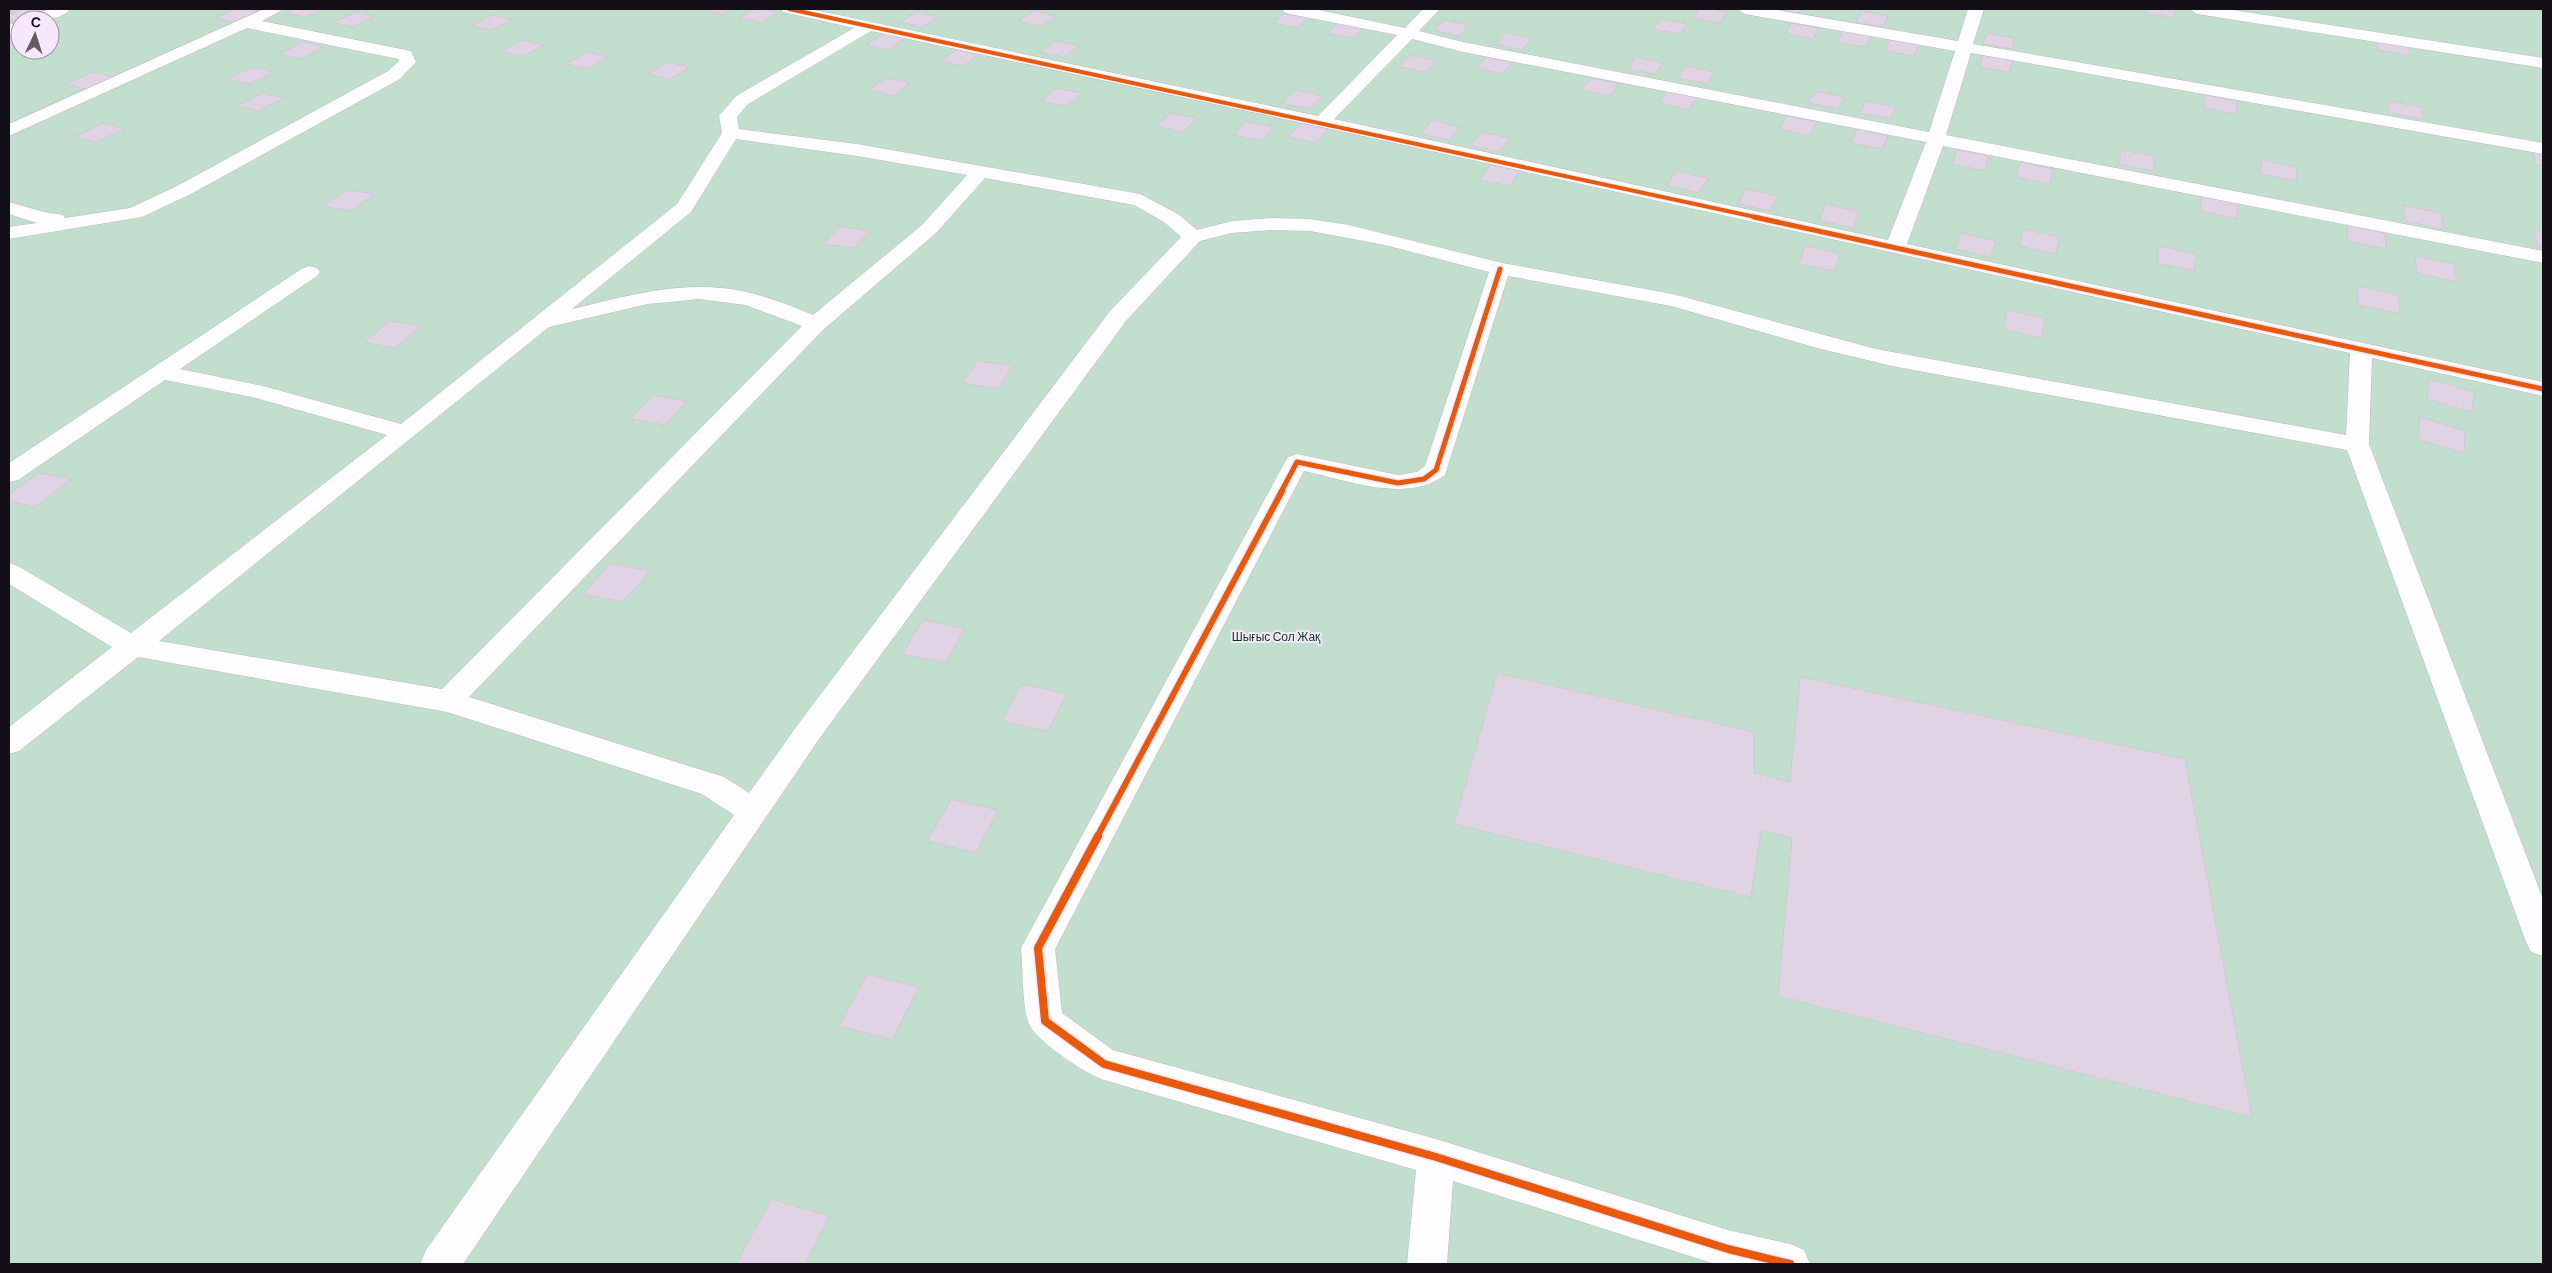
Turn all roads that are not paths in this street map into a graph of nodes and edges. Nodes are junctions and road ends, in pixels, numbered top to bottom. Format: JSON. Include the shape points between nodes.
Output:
{"nodes":[{"id":1,"x":276,"y":9,"type":"edge"},
{"id":2,"x":789,"y":9,"type":"edge"},
{"id":3,"x":1290,"y":9,"type":"edge"},
{"id":4,"x":1432,"y":9,"type":"edge"},
{"id":5,"x":1745,"y":9,"type":"edge"},
{"id":6,"x":1976,"y":9,"type":"edge"},
{"id":7,"x":2198,"y":9,"type":"edge"},
{"id":8,"x":246,"y":23,"type":"junction"},
{"id":9,"x":868,"y":26,"type":"junction"},
{"id":10,"x":1408,"y":34,"type":"junction"},
{"id":11,"x":1963,"y":48,"type":"junction"},
{"id":12,"x":2543,"y":64,"type":"edge"},
{"id":13,"x":1322,"y":122,"type":"junction"},
{"id":14,"x":9,"y":131,"type":"edge"},
{"id":15,"x":731,"y":133,"type":"junction"},
{"id":16,"x":1936,"y":139,"type":"junction"},
{"id":17,"x":2543,"y":148,"type":"edge"},
{"id":18,"x":981,"y":171,"type":"junction"},
{"id":19,"x":9,"y":208,"type":"edge"},
{"id":20,"x":77,"y":221,"type":"junction"},
{"id":21,"x":9,"y":233,"type":"edge"},
{"id":22,"x":1193,"y":237,"type":"junction"},
{"id":23,"x":1895,"y":248,"type":"junction"},
{"id":24,"x":2543,"y":257,"type":"edge"},
{"id":25,"x":1500,"y":269,"type":"junction"},
{"id":26,"x":310,"y":272,"type":"dead end"},
{"id":27,"x":545,"y":322,"type":"junction"},
{"id":28,"x":816,"y":324,"type":"junction"},
{"id":29,"x":2361,"y":349,"type":"junction"},
{"id":30,"x":161,"y":372,"type":"junction"},
{"id":31,"x":2543,"y":389,"type":"edge"},
{"id":32,"x":405,"y":433,"type":"junction"},
{"id":33,"x":2358,"y":444,"type":"junction"},
{"id":34,"x":9,"y":474,"type":"edge"},
{"id":35,"x":9,"y":572,"type":"edge"},
{"id":36,"x":132,"y":646,"type":"junction"},
{"id":37,"x":448,"y":701,"type":"junction"},
{"id":38,"x":9,"y":742,"type":"edge"},
{"id":39,"x":751,"y":811,"type":"junction"},
{"id":40,"x":2543,"y":942,"type":"edge"},
{"id":41,"x":1436,"y":1157,"type":"junction"},
{"id":42,"x":1729,"y":1257,"type":"edge"},
{"id":43,"x":440,"y":1264,"type":"edge"},
{"id":44,"x":1427,"y":1264,"type":"edge"},
{"id":45,"x":1790,"y":1264,"type":"edge"}],
"edges":[{"from":1,"to":8,"type":"street"},
{"from":2,"to":9,"type":"street"},
{"from":3,"to":10,"type":"street"},
{"from":4,"to":10,"type":"street"},
{"from":5,"to":11,"type":"street"},
{"from":6,"to":11,"type":"street"},
{"from":7,"to":12,"type":"street"},
{"from":8,"to":14,"type":"street"},
{"from":8,"to":20,"type":"street","via":[[405,56],[408,62],[394,75],[184,190],[135,213]]},
{"from":9,"to":13,"type":"street"},
{"from":9,"to":15,"type":"street","via":[[742,100],[728,116]]},
{"from":10,"to":13,"type":"street"},
{"from":10,"to":16,"type":"street"},
{"from":11,"to":16,"type":"street"},
{"from":11,"to":17,"type":"street"},
{"from":13,"to":23,"type":"street"},
{"from":15,"to":18,"type":"street"},
{"from":15,"to":27,"type":"street","via":[[684,208]]},
{"from":16,"to":23,"type":"street"},
{"from":16,"to":24,"type":"street"},
{"from":18,"to":22,"type":"street","via":[[1140,200],[1171,218]]},
{"from":18,"to":28,"type":"street","via":[[929,229]]},
{"from":19,"to":20,"type":"street","via":[[42,218]]},
{"from":20,"to":21,"type":"street"},
{"from":22,"to":25,"type":"street","via":[[1215,229],[1279,222],[1329,226],[1408,243]]},
{"from":22,"to":39,"type":"street","via":[[1118,316]]},
{"from":23,"to":29,"type":"street"},
{"from":25,"to":33,"type":"street","via":[[1672,300],[1847,350],[2018,384]]},
{"from":25,"to":41,"type":"street","via":[[1436,470],[1424,479],[1398,483],[1296,462],[1038,948],[1045,1021],[1104,1064]]},
{"from":26,"to":30,"type":"street"},
{"from":27,"to":28,"type":"street","via":[[656,298],[700,293],[747,299]]},
{"from":27,"to":32,"type":"street"},
{"from":28,"to":37,"type":"street"},
{"from":29,"to":31,"type":"street"},
{"from":29,"to":33,"type":"street"},
{"from":30,"to":32,"type":"street","via":[[255,391]]},
{"from":30,"to":34,"type":"street"},
{"from":32,"to":36,"type":"street"},
{"from":33,"to":40,"type":"street"},
{"from":35,"to":36,"type":"street"},
{"from":36,"to":37,"type":"street"},
{"from":36,"to":38,"type":"street"},
{"from":37,"to":39,"type":"street","via":[[712,784]]},
{"from":39,"to":43,"type":"street"},
{"from":41,"to":42,"type":"street"},
{"from":41,"to":44,"type":"street"},
{"from":42,"to":45,"type":"street"}]}
